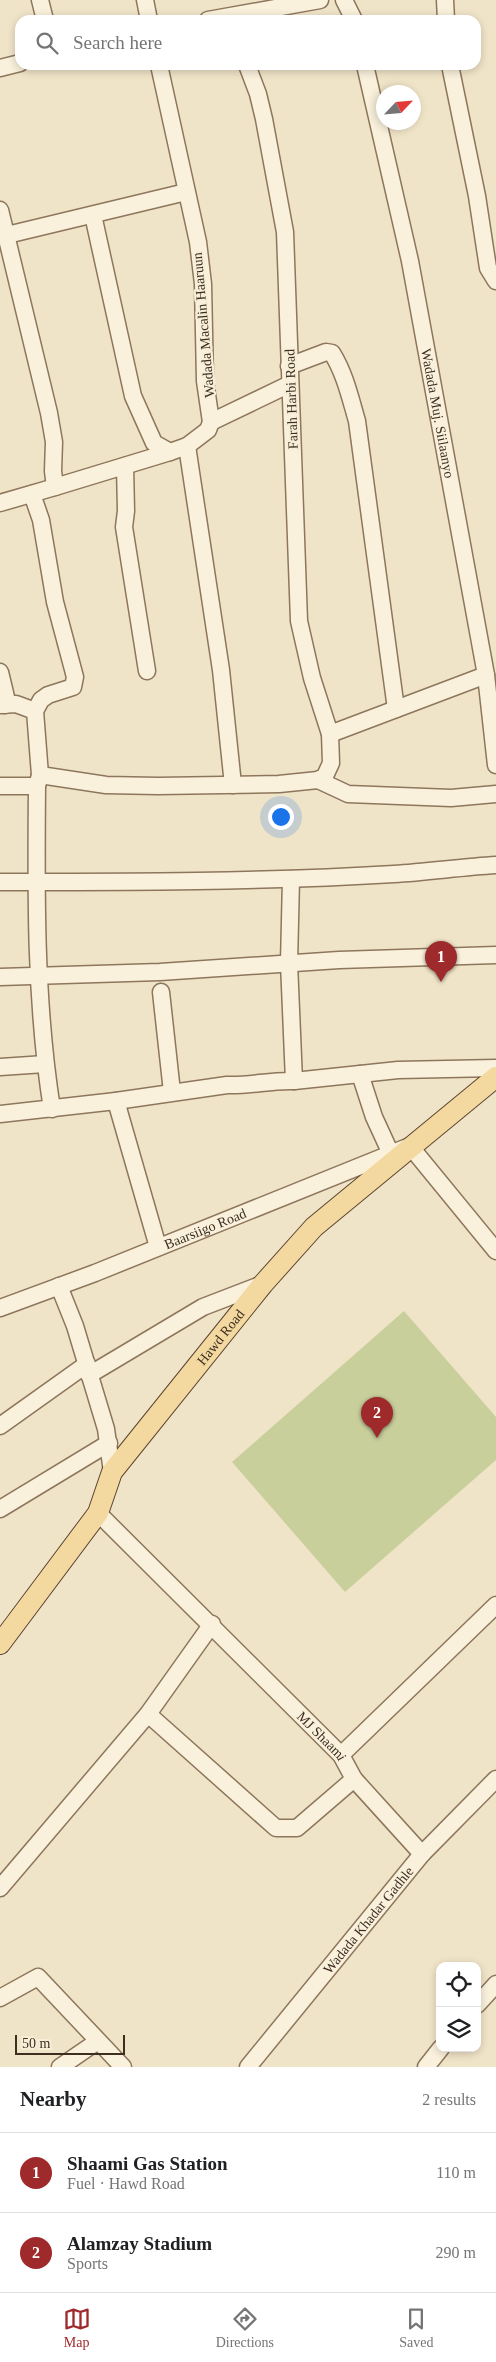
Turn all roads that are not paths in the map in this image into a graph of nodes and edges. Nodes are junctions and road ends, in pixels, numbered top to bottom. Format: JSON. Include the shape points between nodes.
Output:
{"nodes":[{"id":1,"x":40,"y":0,"type":"edge"},
{"id":2,"x":145,"y":0,"type":"edge"},
{"id":3,"x":320,"y":0,"type":"edge"},
{"id":4,"x":344,"y":0,"type":"edge"},
{"id":5,"x":445,"y":0,"type":"edge"},
{"id":6,"x":231,"y":11,"type":"edge"},
{"id":7,"x":44,"y":15,"type":"edge"},
{"id":8,"x":148,"y":15,"type":"edge"},
{"id":9,"x":352,"y":15,"type":"edge"},
{"id":10,"x":446,"y":15,"type":"edge"},
{"id":11,"x":15,"y":64,"type":"edge"},
{"id":12,"x":0,"y":68,"type":"edge"},
{"id":13,"x":160,"y":70,"type":"edge"},
{"id":14,"x":249,"y":70,"type":"edge"},
{"id":15,"x":366,"y":70,"type":"edge"},
{"id":16,"x":451,"y":70,"type":"edge"},
{"id":17,"x":186,"y":192,"type":"junction"},
{"id":18,"x":0,"y":210,"type":"edge"},
{"id":19,"x":93,"y":215,"type":"junction"},
{"id":20,"x":7,"y":235,"type":"junction"},
{"id":21,"x":496,"y":281,"type":"edge"},
{"id":22,"x":289,"y":366,"type":"junction"},
{"id":23,"x":290,"y":384,"type":"junction"},
{"id":24,"x":211,"y":422,"type":"junction"},
{"id":25,"x":187,"y":446,"type":"junction"},
{"id":26,"x":170,"y":452,"type":"junction"},
{"id":27,"x":125,"y":466,"type":"junction"},
{"id":28,"x":55,"y":487,"type":"junction"},
{"id":29,"x":32,"y":494,"type":"junction"},
{"id":30,"x":0,"y":503,"type":"edge"},
{"id":31,"x":488,"y":665,"type":"edge"},
{"id":32,"x":147,"y":671,"type":"dead end"},
{"id":33,"x":0,"y":672,"type":"edge"},
{"id":34,"x":3,"y":705,"type":"edge"},
{"id":35,"x":396,"y":709,"type":"junction"},
{"id":36,"x":34,"y":711,"type":"junction"},
{"id":37,"x":330,"y":734,"type":"junction"},
{"id":38,"x":496,"y":765,"type":"edge"},
{"id":39,"x":38,"y":780,"type":"junction"},
{"id":40,"x":318,"y":780,"type":"junction"},
{"id":41,"x":233,"y":785,"type":"junction"},
{"id":42,"x":0,"y":786,"type":"edge"},
{"id":43,"x":496,"y":794,"type":"edge"},
{"id":44,"x":496,"y":865,"type":"edge"},
{"id":45,"x":291,"y":879,"type":"junction"},
{"id":46,"x":0,"y":882,"type":"edge"},
{"id":47,"x":37,"y":882,"type":"junction"},
{"id":48,"x":496,"y":955,"type":"edge"},
{"id":49,"x":289,"y":963,"type":"junction"},
{"id":50,"x":38,"y":976,"type":"junction"},
{"id":51,"x":0,"y":977,"type":"edge"},
{"id":52,"x":162,"y":992,"type":"dead end"},
{"id":53,"x":44,"y":1064,"type":"junction"},
{"id":54,"x":0,"y":1067,"type":"edge"},
{"id":55,"x":496,"y":1068,"type":"edge"},
{"id":56,"x":360,"y":1074,"type":"junction"},
{"id":57,"x":496,"y":1077,"type":"edge"},
{"id":58,"x":294,"y":1081,"type":"junction"},
{"id":59,"x":172,"y":1092,"type":"junction"},
{"id":60,"x":116,"y":1101,"type":"junction"},
{"id":61,"x":52,"y":1108,"type":"junction"},
{"id":62,"x":0,"y":1114,"type":"edge"},
{"id":63,"x":410,"y":1146,"type":"junction"},
{"id":64,"x":391,"y":1154,"type":"junction"},
{"id":65,"x":489,"y":1232,"type":"edge"},
{"id":66,"x":158,"y":1248,"type":"junction"},
{"id":67,"x":496,"y":1251,"type":"edge"},
{"id":68,"x":263,"y":1284,"type":"junction"},
{"id":69,"x":58,"y":1286,"type":"junction"},
{"id":70,"x":0,"y":1308,"type":"edge"},
{"id":71,"x":88,"y":1369,"type":"junction"},
{"id":72,"x":0,"y":1426,"type":"edge"},
{"id":73,"x":109,"y":1443,"type":"junction"},
{"id":74,"x":112,"y":1472,"type":"junction"},
{"id":75,"x":0,"y":1509,"type":"edge"},
{"id":76,"x":98,"y":1513,"type":"junction"},
{"id":77,"x":496,"y":1604,"type":"edge"},
{"id":78,"x":212,"y":1624,"type":"junction"},
{"id":79,"x":0,"y":1644,"type":"edge"},
{"id":80,"x":148,"y":1714,"type":"junction"},
{"id":81,"x":341,"y":1755,"type":"junction"},
{"id":82,"x":354,"y":1779,"type":"junction"},
{"id":83,"x":496,"y":1779,"type":"edge"},
{"id":84,"x":422,"y":1854,"type":"junction"},
{"id":85,"x":0,"y":1888,"type":"edge"},
{"id":86,"x":496,"y":1984,"type":"edge"},
{"id":87,"x":0,"y":1998,"type":"edge"},
{"id":88,"x":481,"y":2001,"type":"edge"},
{"id":89,"x":98,"y":2041,"type":"junction"},
{"id":90,"x":438,"y":2052,"type":"edge"},
{"id":91,"x":60,"y":2067,"type":"edge"},
{"id":92,"x":123,"y":2067,"type":"edge"},
{"id":93,"x":248,"y":2067,"type":"edge"},
{"id":94,"x":426,"y":2067,"type":"edge"}],
"edges":[{"from":1,"to":7,"type":"street"},
{"from":2,"to":8,"type":"street"},
{"from":3,"to":6,"type":"street"},
{"from":4,"to":9,"type":"street"},
{"from":5,"to":10,"type":"street"},
{"from":11,"to":12,"type":"street"},
{"from":13,"to":17,"type":"street","name":"Wadada Macalin Haaruun"},
{"from":14,"to":22,"type":"street","name":"Farah Harbi Road","via":[[264,119],[285,232]]},
{"from":15,"to":31,"type":"street","name":"Wadada Muj. Siilaanyo","via":[[410,260]]},
{"from":16,"to":21,"type":"street","via":[[488,268]]},
{"from":17,"to":19,"type":"street"},
{"from":17,"to":24,"type":"street","name":"Wadada Macalin Haaruun","via":[[203,284],[205,381]]},
{"from":18,"to":20,"type":"street"},
{"from":19,"to":20,"type":"street"},
{"from":19,"to":26,"type":"street","via":[[133,396],[154,444]]},
{"from":20,"to":28,"type":"street","via":[[49,413],[54,442]]},
{"from":22,"to":23,"type":"street","name":"Farah Harbi Road"},
{"from":22,"to":35,"type":"street","via":[[326,352],[332,353],[347,384],[357,420]]},
{"from":23,"to":24,"type":"street"},
{"from":23,"to":37,"type":"street","name":"Farah Harbi Road","via":[[299,622]]},
{"from":24,"to":25,"type":"street","name":"Wadada Macalin Haaruun","via":[[208,430]]},
{"from":25,"to":26,"type":"street","name":"Wadada Macalin Haaruun"},
{"from":25,"to":41,"type":"street","via":[[221,670]]},
{"from":26,"to":27,"type":"street","name":"Wadada Macalin Haaruun"},
{"from":27,"to":28,"type":"street","name":"Wadada Macalin Haaruun"},
{"from":27,"to":32,"type":"street","via":[[124,527]]},
{"from":28,"to":29,"type":"street","name":"Wadada Macalin Haaruun"},
{"from":29,"to":30,"type":"street","name":"Wadada Macalin Haaruun"},
{"from":29,"to":36,"type":"street","via":[[41,520],[55,602],[75,677],[73,687],[41,700]]},
{"from":31,"to":35,"type":"street"},
{"from":31,"to":38,"type":"street","name":"Wadada Muj. Siilaanyo"},
{"from":33,"to":34,"type":"street","via":[[6,697]]},
{"from":34,"to":36,"type":"street","via":[[16,704]]},
{"from":35,"to":37,"type":"street"},
{"from":36,"to":39,"type":"street"},
{"from":37,"to":40,"type":"street","name":"Farah Harbi Road","via":[[329,772]]},
{"from":39,"to":41,"type":"street","via":[[106,785]]},
{"from":39,"to":42,"type":"street"},
{"from":39,"to":47,"type":"street"},
{"from":40,"to":41,"type":"street"},
{"from":40,"to":43,"type":"street","via":[[348,794],[451,798]]},
{"from":44,"to":45,"type":"street"},
{"from":45,"to":47,"type":"street"},
{"from":45,"to":49,"type":"street"},
{"from":46,"to":47,"type":"street"},
{"from":47,"to":50,"type":"street"},
{"from":48,"to":49,"type":"street"},
{"from":49,"to":50,"type":"street","via":[[188,971]]},
{"from":49,"to":58,"type":"street"},
{"from":50,"to":51,"type":"street"},
{"from":50,"to":53,"type":"street"},
{"from":52,"to":59,"type":"street"},
{"from":53,"to":54,"type":"street"},
{"from":53,"to":61,"type":"street"},
{"from":55,"to":56,"type":"street"},
{"from":56,"to":58,"type":"street"},
{"from":56,"to":64,"type":"street"},
{"from":57,"to":63,"type":"main road","name":"Hawd Road"},
{"from":58,"to":59,"type":"street"},
{"from":59,"to":60,"type":"street"},
{"from":60,"to":61,"type":"street"},
{"from":60,"to":66,"type":"street"},
{"from":61,"to":62,"type":"street"},
{"from":63,"to":64,"type":"street","name":"Baarsiigo Road"},
{"from":63,"to":65,"type":"street"},
{"from":63,"to":68,"type":"main road","name":"Hawd Road","via":[[314,1227]]},
{"from":64,"to":66,"type":"street","name":"Baarsiigo Road"},
{"from":65,"to":67,"type":"street"},
{"from":66,"to":69,"type":"street","name":"Baarsiigo Road"},
{"from":68,"to":71,"type":"street","via":[[203,1306]]},
{"from":68,"to":74,"type":"main road","name":"Hawd Road"},
{"from":69,"to":70,"type":"street","name":"Baarsiigo Road"},
{"from":69,"to":71,"type":"street"},
{"from":71,"to":72,"type":"street"},
{"from":71,"to":73,"type":"street"},
{"from":73,"to":74,"type":"street"},
{"from":73,"to":75,"type":"street"},
{"from":74,"to":76,"type":"main road","name":"Hawd Road"},
{"from":76,"to":78,"type":"street","name":"MJ Shaami"},
{"from":76,"to":79,"type":"main road","name":"Hawd Road"},
{"from":77,"to":81,"type":"street"},
{"from":78,"to":80,"type":"street"},
{"from":78,"to":81,"type":"street","name":"MJ Shaami"},
{"from":80,"to":82,"type":"street","via":[[276,1828],[297,1828]]},
{"from":80,"to":85,"type":"street"},
{"from":81,"to":82,"type":"street","name":"MJ Shaami"},
{"from":82,"to":84,"type":"street","name":"MJ Shaami"},
{"from":83,"to":84,"type":"street","name":"Wadada Khadar Gadhle"},
{"from":84,"to":93,"type":"street","name":"Wadada Khadar Gadhle"},
{"from":86,"to":88,"type":"street"},
{"from":87,"to":89,"type":"street","via":[[38,1977]]},
{"from":89,"to":91,"type":"street"},
{"from":89,"to":92,"type":"street"},
{"from":90,"to":94,"type":"street"}]}
